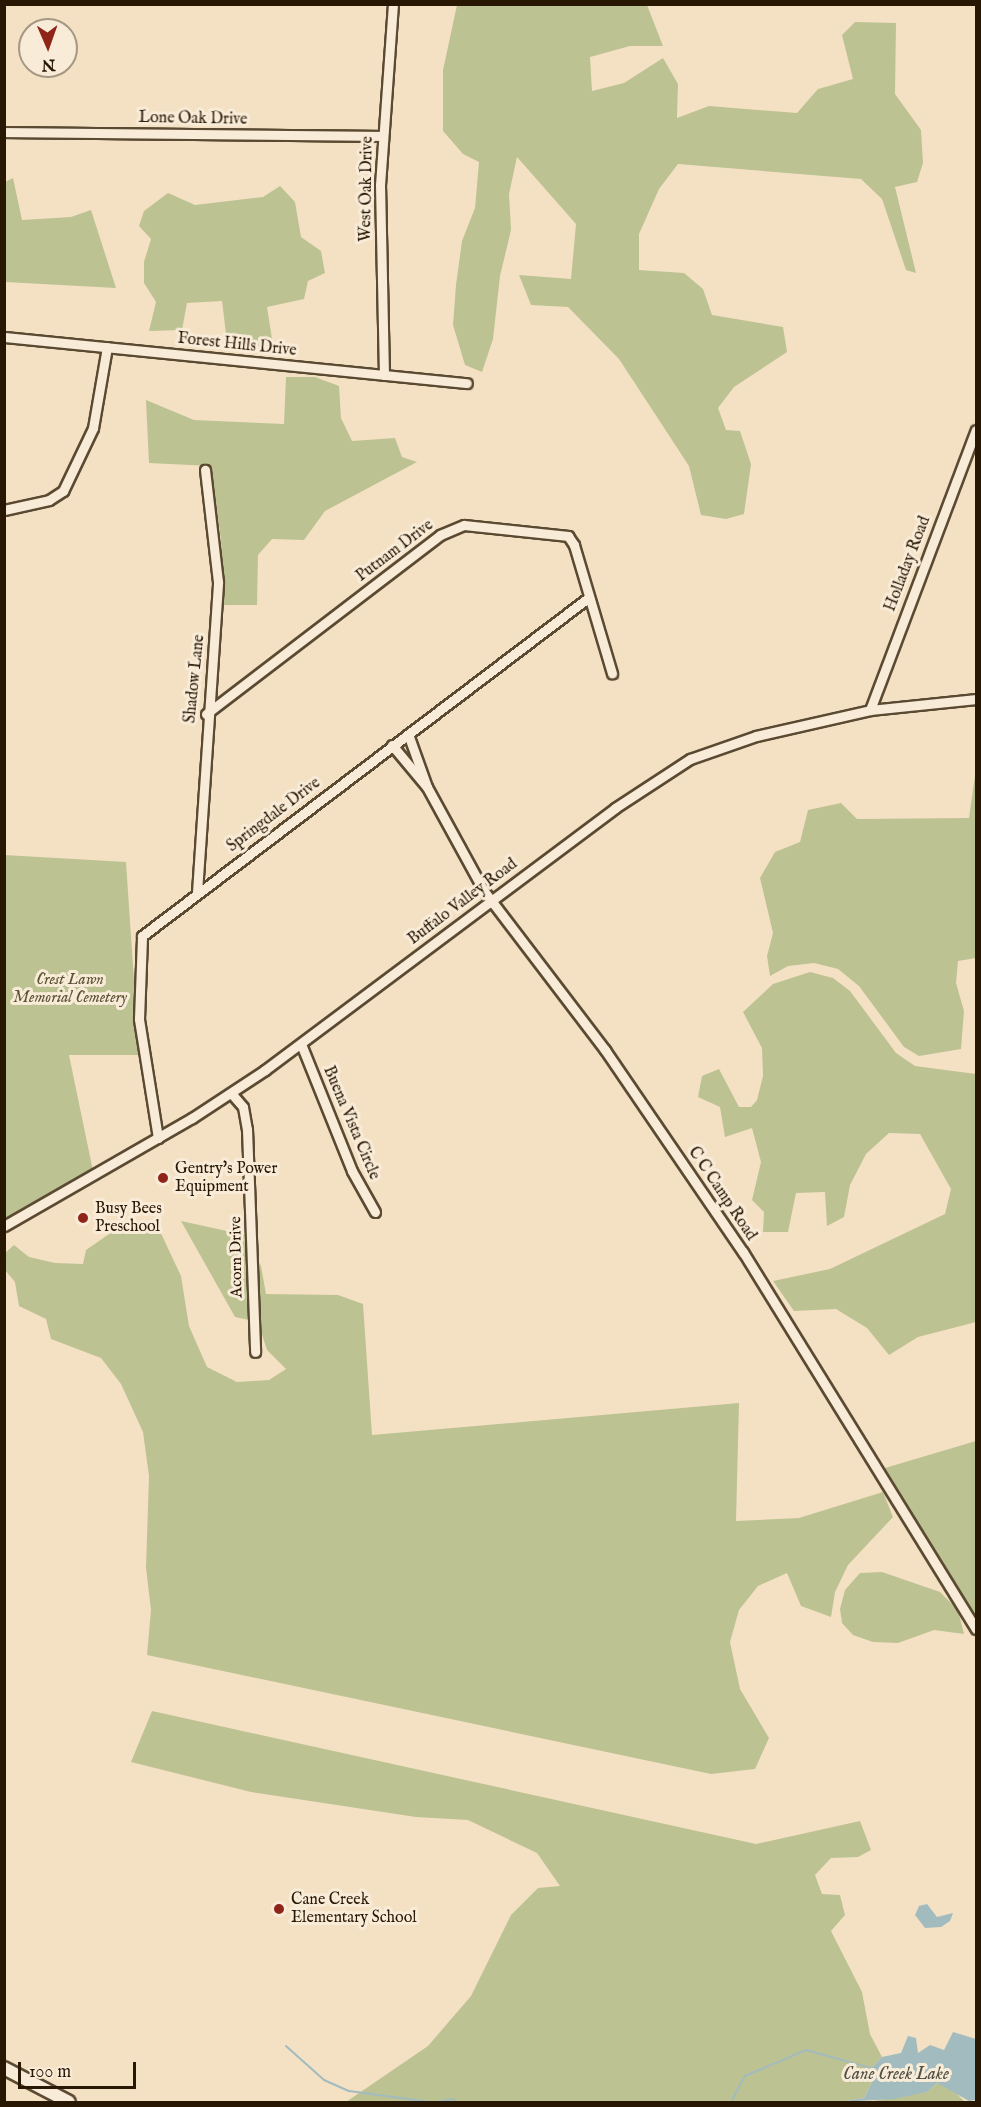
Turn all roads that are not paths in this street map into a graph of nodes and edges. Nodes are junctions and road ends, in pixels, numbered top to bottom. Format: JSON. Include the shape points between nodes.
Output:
{"nodes":[{"id":1,"x":393,"y":4,"type":"edge"},
{"id":2,"x":4,"y":132,"type":"edge"},
{"id":3,"x":382,"y":136,"type":"junction"},
{"id":4,"x":4,"y":336,"type":"edge"},
{"id":5,"x":107,"y":347,"type":"junction"},
{"id":6,"x":384,"y":375,"type":"junction"},
{"id":7,"x":467,"y":383,"type":"dead end"},
{"id":8,"x":976,"y":430,"type":"edge"},
{"id":9,"x":205,"y":470,"type":"dead end"},
{"id":10,"x":4,"y":510,"type":"edge"},
{"id":11,"x":588,"y":598,"type":"junction"},
{"id":12,"x":612,"y":673,"type":"dead end"},
{"id":13,"x":976,"y":699,"type":"edge"},
{"id":14,"x":870,"y":710,"type":"junction"},
{"id":15,"x":206,"y":714,"type":"junction"},
{"id":16,"x":408,"y":734,"type":"junction"},
{"id":17,"x":392,"y":745,"type":"junction"},
{"id":18,"x":427,"y":787,"type":"junction"},
{"id":19,"x":197,"y":892,"type":"junction"},
{"id":20,"x":492,"y":898,"type":"junction"},
{"id":21,"x":301,"y":1044,"type":"junction"},
{"id":22,"x":231,"y":1093,"type":"junction"},
{"id":23,"x":158,"y":1138,"type":"junction"},
{"id":24,"x":375,"y":1212,"type":"dead end"},
{"id":25,"x":4,"y":1226,"type":"edge"},
{"id":26,"x":255,"y":1352,"type":"dead end"},
{"id":27,"x":976,"y":1629,"type":"edge"},
{"id":28,"x":4,"y":2068,"type":"edge"},
{"id":29,"x":69,"y":2103,"type":"edge"}],
"edges":[{"from":1,"to":3,"type":"street","name":"West Oak Drive"},
{"from":2,"to":3,"type":"street","name":"Lone Oak Drive"},
{"from":3,"to":6,"type":"street","name":"West Oak Drive"},
{"from":4,"to":5,"type":"street","name":"Forest Hills Drive"},
{"from":5,"to":6,"type":"street","name":"Forest Hills Drive"},
{"from":5,"to":10,"type":"street","via":[[93,428],[63,491],[49,500]]},
{"from":6,"to":7,"type":"street","name":"Forest Hills Drive"},
{"from":8,"to":14,"type":"street","name":"Holladay Road"},
{"from":9,"to":15,"type":"street","name":"Shadow Lane","via":[[218,582]]},
{"from":11,"to":12,"type":"street","name":"Putnam Drive"},
{"from":11,"to":15,"type":"street","name":"Putnam Drive","via":[[574,544],[568,536],[464,525],[450,528]]},
{"from":11,"to":16,"type":"street","name":"Springdale Drive"},
{"from":13,"to":14,"type":"street","name":"Buffalo Valley Road"},
{"from":14,"to":20,"type":"street","name":"Buffalo Valley Road","via":[[756,735],[690,759],[657,778]]},
{"from":15,"to":19,"type":"street","name":"Shadow Lane"},
{"from":16,"to":17,"type":"street","name":"Springdale Drive"},
{"from":16,"to":18,"type":"street"},
{"from":17,"to":18,"type":"street"},
{"from":17,"to":19,"type":"street","name":"Springdale Drive"},
{"from":18,"to":20,"type":"street","name":"C C Camp Road","via":[[475,877]]},
{"from":19,"to":23,"type":"street","name":"Springdale Drive","via":[[142,936],[141,1044]]},
{"from":20,"to":21,"type":"street","name":"Buffalo Valley Road"},
{"from":20,"to":27,"type":"street","name":"C C Camp Road","via":[[605,1050],[743,1252]]},
{"from":21,"to":22,"type":"street","name":"Buffalo Valley Road"},
{"from":21,"to":24,"type":"street","name":"Buena Vista Circle","via":[[348,1161]]},
{"from":22,"to":23,"type":"street","name":"Buffalo Valley Road"},
{"from":22,"to":26,"type":"street","name":"Acorn Drive","via":[[243,1107],[248,1129]]},
{"from":23,"to":25,"type":"street","name":"Buffalo Valley Road"},
{"from":28,"to":29,"type":"street"}]}
